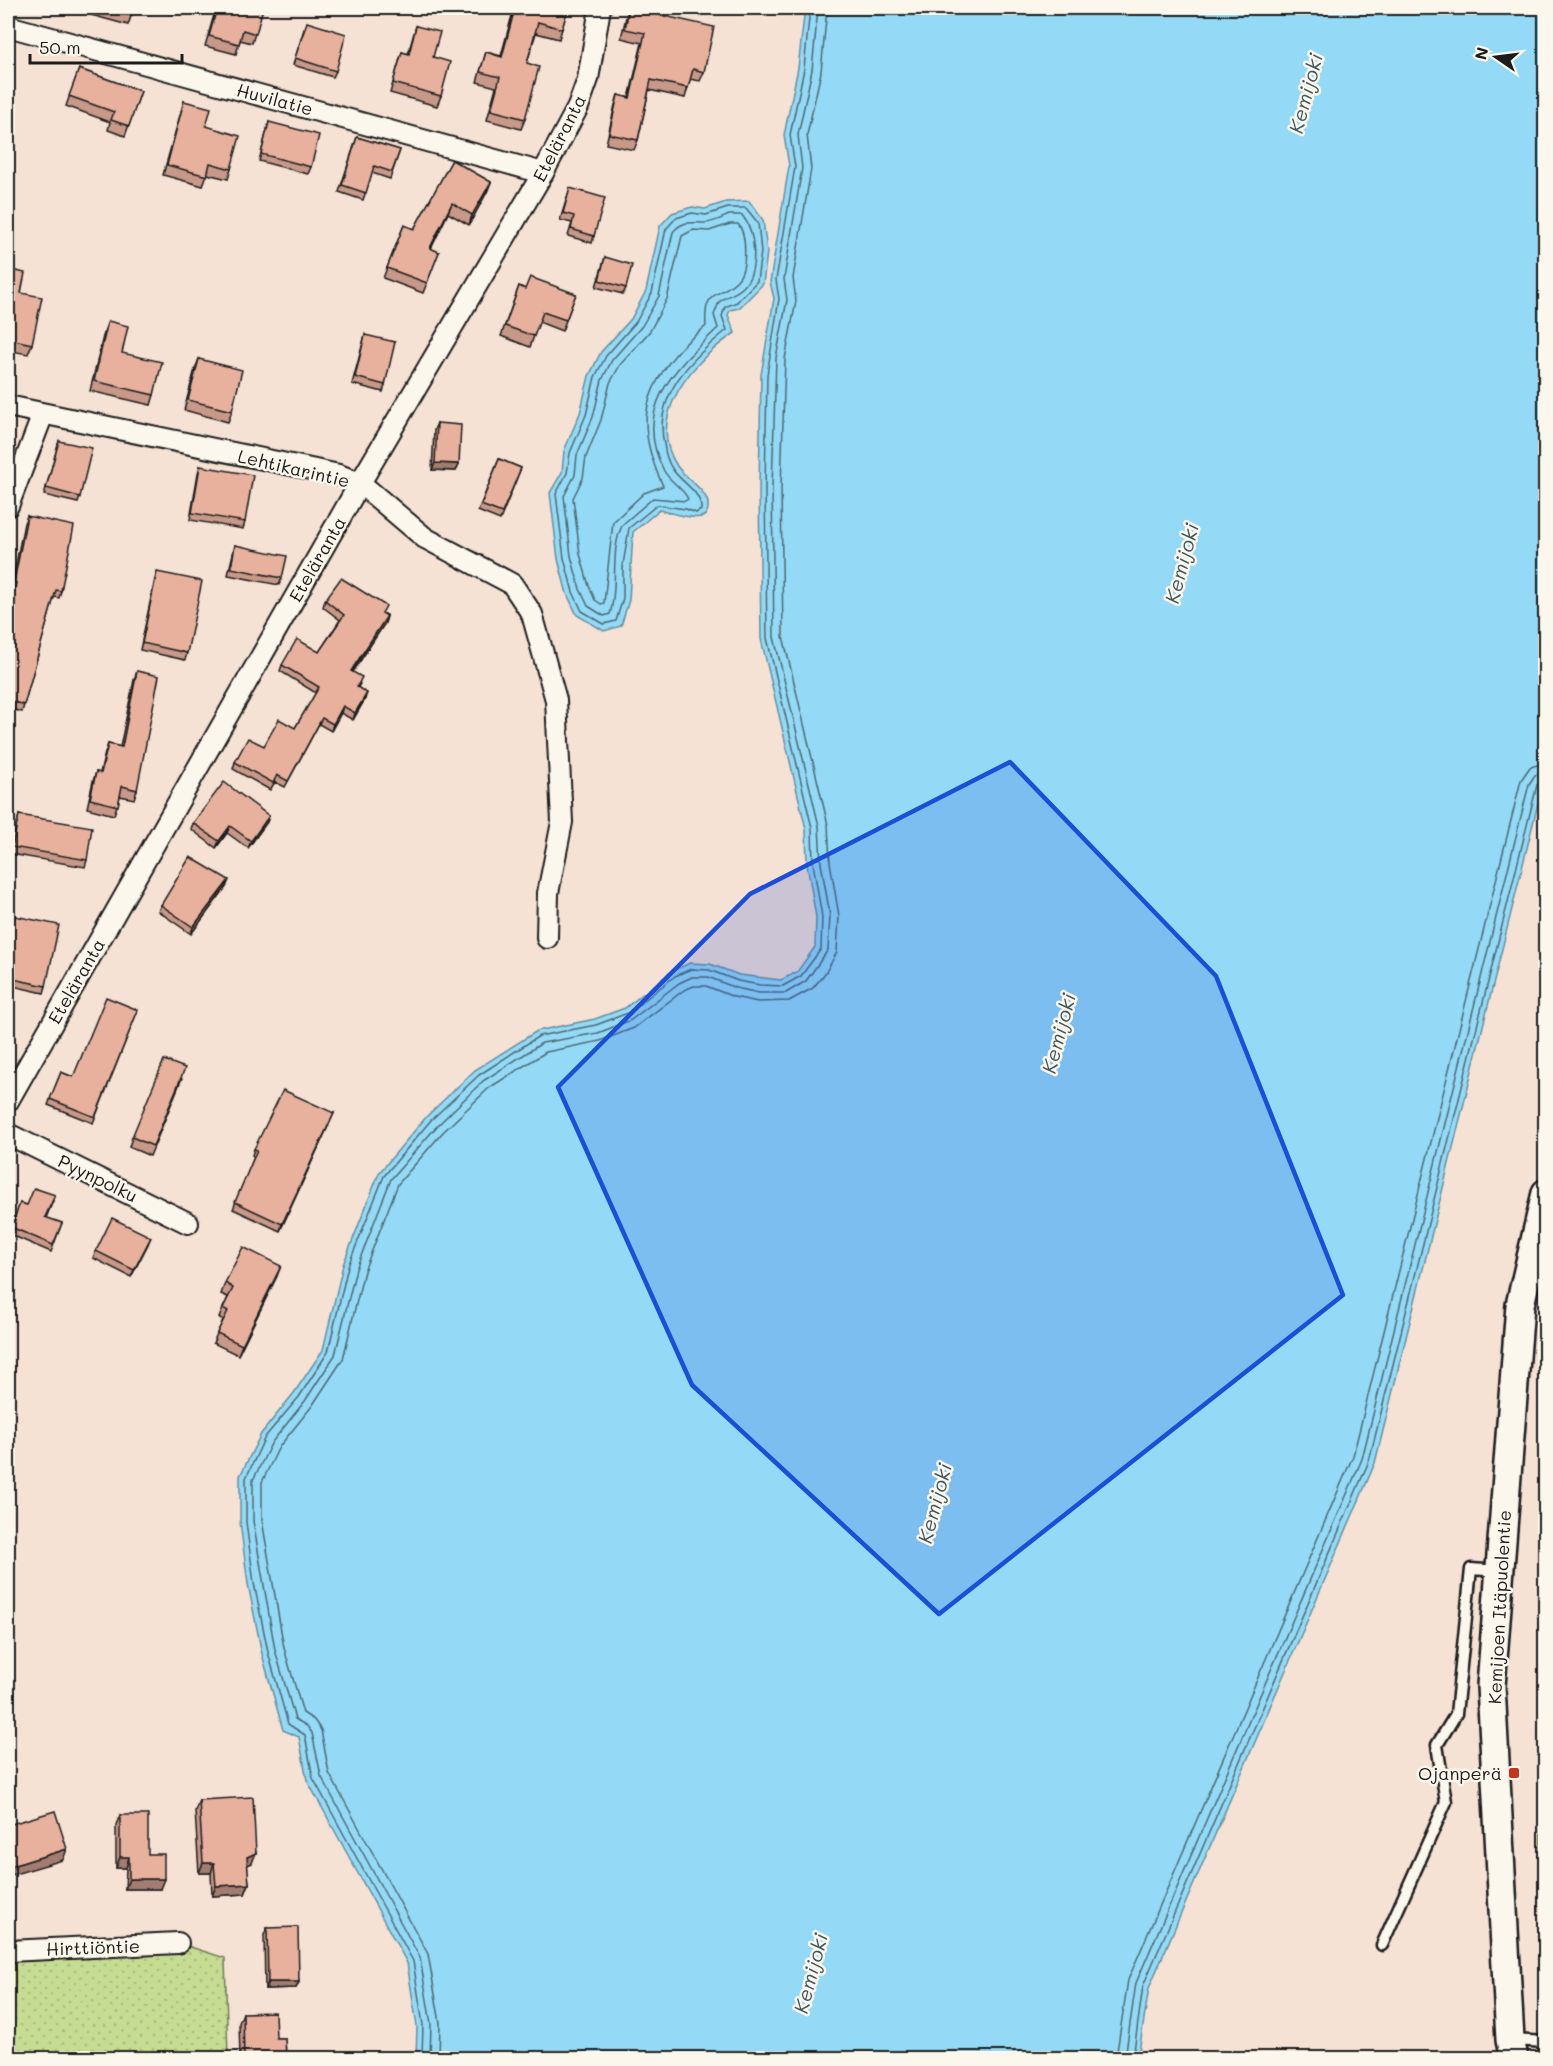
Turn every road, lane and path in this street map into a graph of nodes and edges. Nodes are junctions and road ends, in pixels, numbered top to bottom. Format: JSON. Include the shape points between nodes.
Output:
{"nodes":[{"id":1,"x":600,"y":8,"type":"edge"},
{"id":2,"x":8,"y":26,"type":"edge"},
{"id":3,"x":543,"y":172,"type":"junction"},
{"id":4,"x":8,"y":406,"type":"edge"},
{"id":5,"x":44,"y":414,"type":"junction"},
{"id":6,"x":360,"y":483,"type":"junction"},
{"id":7,"x":8,"y":506,"type":"edge"},
{"id":8,"x":547,"y":938,"type":"dead end"},
{"id":9,"x":8,"y":1101,"type":"edge"},
{"id":10,"x":8,"y":1134,"type":"edge"},
{"id":11,"x":1545,"y":1193,"type":"edge"},
{"id":12,"x":188,"y":1223,"type":"dead end"},
{"id":13,"x":1500,"y":1571,"type":"junction"},
{"id":14,"x":178,"y":1944,"type":"dead end"},
{"id":15,"x":1382,"y":1945,"type":"dead end"},
{"id":16,"x":8,"y":1951,"type":"edge"},
{"id":17,"x":1545,"y":2042,"type":"edge"},
{"id":18,"x":1512,"y":2049,"type":"edge"}],
"edges":[{"from":1,"to":3,"type":"street","name":"Eteläranta","via":[[588,79],[578,107]]},
{"from":2,"to":3,"type":"street","name":"Huvilatie"},
{"from":3,"to":6,"type":"street","name":"Eteläranta"},
{"from":4,"to":5,"type":"street","name":"Lehtikarintie"},
{"from":5,"to":6,"type":"street","name":"Lehtikarintie","via":[[339,475]]},
{"from":5,"to":7,"type":"street"},
{"from":6,"to":8,"type":"street","name":"Lehtikarintie","via":[[425,538],[512,584],[532,614],[556,700],[562,811],[548,893]]},
{"from":6,"to":9,"type":"street","name":"Eteläranta"},
{"from":10,"to":12,"type":"street","name":"Pyynpolku"},
{"from":11,"to":13,"type":"main road","name":"Kemijoen Itäpuolentie","via":[[1520,1305]]},
{"from":13,"to":15,"type":"lane","via":[[1471,1569],[1456,1713],[1437,1745],[1446,1802]]},
{"from":13,"to":18,"type":"main road","name":"Kemijoen Itäpuolentie","via":[[1491,1686]]},
{"from":14,"to":16,"type":"street","name":"Hirttiöntie"},
{"from":17,"to":18,"type":"lane"}]}
